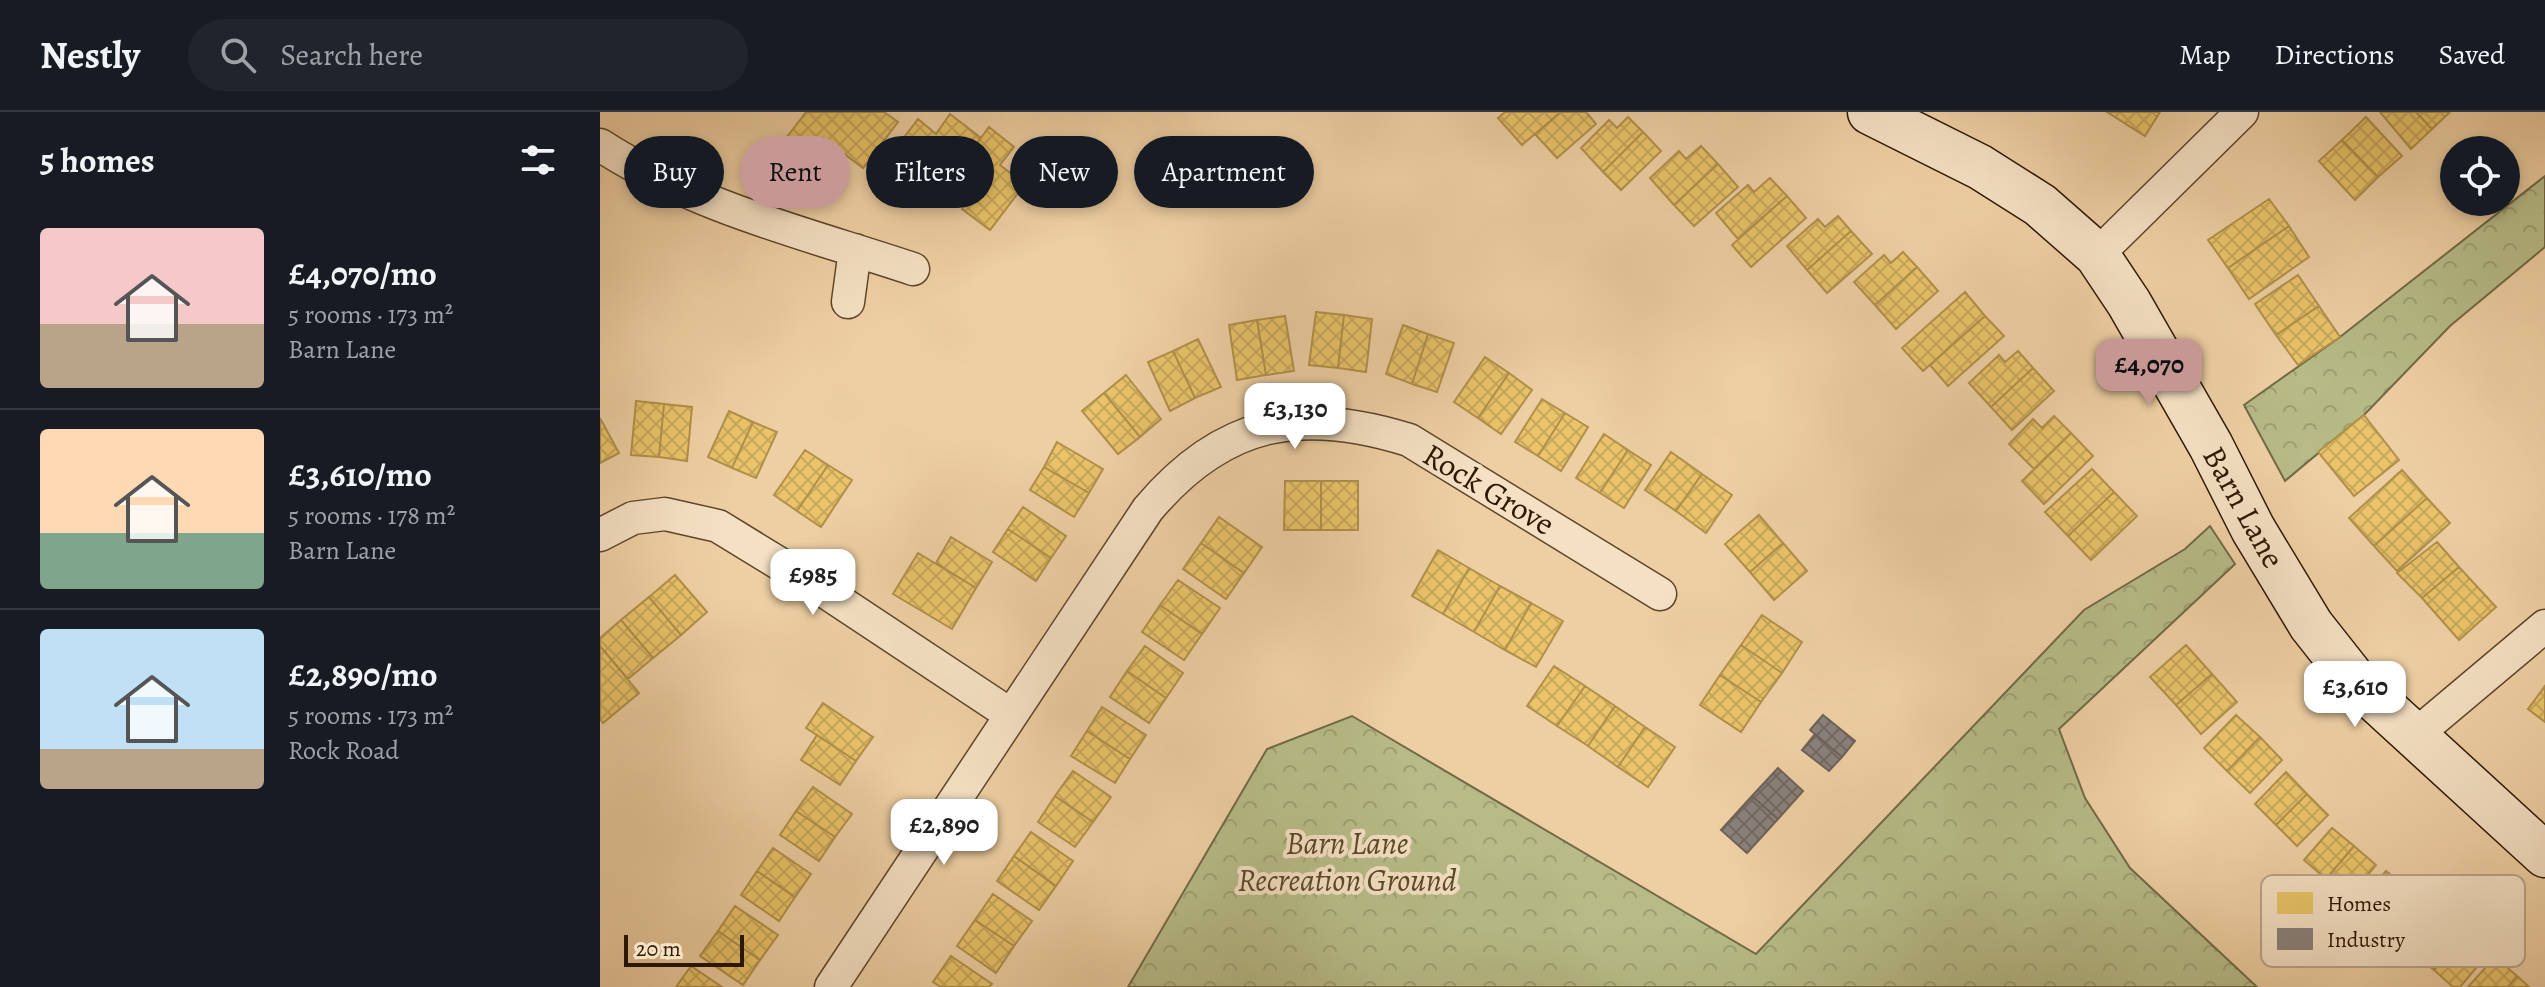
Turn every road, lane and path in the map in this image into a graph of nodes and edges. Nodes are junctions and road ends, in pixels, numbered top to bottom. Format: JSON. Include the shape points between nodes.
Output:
{"nodes":[{"id":1,"x":1870,"y":112,"type":"edge"},
{"id":2,"x":2242,"y":112,"type":"edge"},
{"id":3,"x":600,"y":145,"type":"edge"},
{"id":4,"x":855,"y":250,"type":"junction"},
{"id":5,"x":2097,"y":255,"type":"junction"},
{"id":6,"x":913,"y":269,"type":"dead end"},
{"id":7,"x":848,"y":302,"type":"dead end"},
{"id":8,"x":600,"y":535,"type":"edge"},
{"id":9,"x":1660,"y":594,"type":"dead end"},
{"id":10,"x":2545,"y":626,"type":"edge"},
{"id":11,"x":1011,"y":715,"type":"junction"},
{"id":12,"x":2413,"y":737,"type":"junction"},
{"id":13,"x":2545,"y":855,"type":"edge"},
{"id":14,"x":831,"y":987,"type":"edge"}],
"edges":[{"from":1,"to":5,"type":"street","name":"Barn Lane","via":[[2028,197]]},
{"from":2,"to":5,"type":"street"},
{"from":3,"to":4,"type":"street","via":[[629,164],[758,222]]},
{"from":4,"to":6,"type":"street"},
{"from":4,"to":7,"type":"street"},
{"from":5,"to":12,"type":"street","name":"Barn Lane","via":[[2137,316],[2311,625],[2356,682]]},
{"from":8,"to":11,"type":"street","via":[[633,518],[665,514],[718,526]]},
{"from":9,"to":11,"type":"street","name":"Rock Grove","via":[[1409,440],[1328,421],[1278,426],[1240,438],[1175,477],[1148,509]]},
{"from":10,"to":12,"type":"street"},
{"from":11,"to":14,"type":"street","name":"Rock Grove"},
{"from":12,"to":13,"type":"street","name":"Barn Lane"}]}
